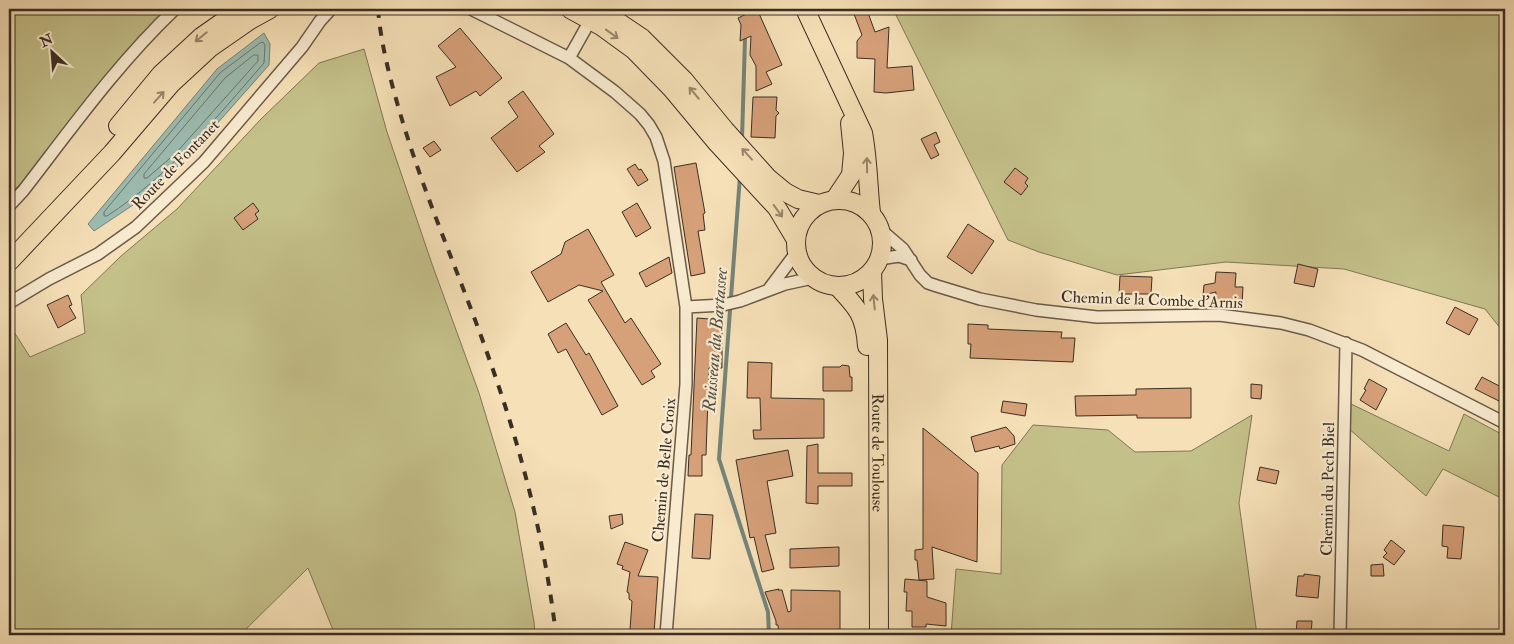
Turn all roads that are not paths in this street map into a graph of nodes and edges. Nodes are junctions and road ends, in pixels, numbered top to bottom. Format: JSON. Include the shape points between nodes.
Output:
{"nodes":[{"id":1,"x":175,"y":9,"type":"edge"},
{"id":2,"x":241,"y":9,"type":"edge"},
{"id":3,"x":270,"y":9,"type":"edge"},
{"id":4,"x":331,"y":9,"type":"edge"},
{"id":5,"x":471,"y":9,"type":"edge"},
{"id":6,"x":570,"y":9,"type":"edge"},
{"id":7,"x":599,"y":9,"type":"edge"},
{"id":8,"x":805,"y":9,"type":"edge"},
{"id":9,"x":587,"y":26,"type":"dead end"},
{"id":10,"x":570,"y":58,"type":"junction"},
{"id":11,"x":846,"y":101,"type":"junction"},
{"id":12,"x":721,"y":137,"type":"junction"},
{"id":13,"x":762,"y":183,"type":"junction"},
{"id":14,"x":827,"y":202,"type":"junction"},
{"id":15,"x":9,"y":206,"type":"edge"},
{"id":16,"x":871,"y":213,"type":"junction"},
{"id":17,"x":45,"y":225,"type":"junction"},
{"id":18,"x":881,"y":230,"type":"junction"},
{"id":19,"x":796,"y":245,"type":"junction"},
{"id":20,"x":911,"y":260,"type":"junction"},
{"id":21,"x":9,"y":262,"type":"edge"},
{"id":22,"x":876,"y":265,"type":"junction"},
{"id":23,"x":813,"y":278,"type":"junction"},
{"id":24,"x":837,"y":286,"type":"junction"},
{"id":25,"x":769,"y":289,"type":"junction"},
{"id":26,"x":9,"y":303,"type":"edge"},
{"id":27,"x":686,"y":307,"type":"junction"},
{"id":28,"x":1346,"y":343,"type":"junction"},
{"id":29,"x":1505,"y":423,"type":"edge"},
{"id":30,"x":666,"y":635,"type":"edge"},
{"id":31,"x":868,"y":635,"type":"edge"},
{"id":32,"x":879,"y":635,"type":"edge"},
{"id":33,"x":1340,"y":635,"type":"edge"}],
"edges":[{"from":1,"to":15,"type":"street","via":[[104,86]]},
{"from":2,"to":17,"type":"main road","one_way":true,"via":[[201,37],[162,74],[102,146]]},
{"from":17,"to":3,"type":"main road","one_way":true,"via":[[171,84],[211,47]]},
{"from":4,"to":26,"type":"street","name":"Route de Fontanet","via":[[204,162],[136,227],[98,254]]},
{"from":5,"to":10,"type":"street"},
{"from":6,"to":12,"type":"main road","one_way":true,"via":[[634,50]]},
{"from":12,"to":7,"type":"main road","one_way":true,"via":[[684,80],[642,38]]},
{"from":8,"to":11,"type":"main road"},
{"from":9,"to":10,"type":"street"},
{"from":10,"to":27,"type":"street","name":"Chemin de Belle Croix","via":[[640,114],[656,137],[664,161]]},
{"from":11,"to":14,"type":"main road","via":[[853,153],[851,175]]},
{"from":16,"to":11,"type":"main road","one_way":true,"via":[[863,133]]},
{"from":12,"to":13,"type":"main road"},
{"from":13,"to":14,"type":"main road","via":[[798,199]]},
{"from":13,"to":19,"type":"main road","one_way":true},
{"from":14,"to":16,"type":"main road","via":[[848,200]]},
{"from":14,"to":19,"type":"main road","via":[[807,212],[799,224]]},
{"from":16,"to":18,"type":"main road"},
{"from":17,"to":21,"type":"main road"},
{"from":18,"to":20,"type":"street","name":"Chemin de la Combe d'Arnis"},
{"from":18,"to":22,"type":"main road"},
{"from":19,"to":23,"type":"main road","via":[[800,263]]},
{"from":19,"to":25,"type":"street"},
{"from":20,"to":22,"type":"street","via":[[899,256]]},
{"from":20,"to":28,"type":"street","name":"Chemin de la Combe d'Arnis","via":[[928,283],[998,303],[1097,317],[1219,315],[1309,330]]},
{"from":22,"to":24,"type":"main road","via":[[862,279],[850,285]]},
{"from":32,"to":22,"type":"main road","name":"Route de Toulouse","one_way":true,"via":[[879,374],[873,299]]},
{"from":23,"to":24,"type":"main road"},
{"from":23,"to":25,"type":"street"},
{"from":24,"to":31,"type":"main road","name":"Route de Toulouse","via":[[856,306],[866,328]]},
{"from":25,"to":27,"type":"street","via":[[723,305]]},
{"from":27,"to":30,"type":"street","name":"Chemin de Belle Croix","via":[[686,384]]},
{"from":28,"to":29,"type":"street","name":"Chemin de la Combe d'Arnis"},
{"from":28,"to":33,"type":"street","name":"Chemin du Pech Biel"}]}
